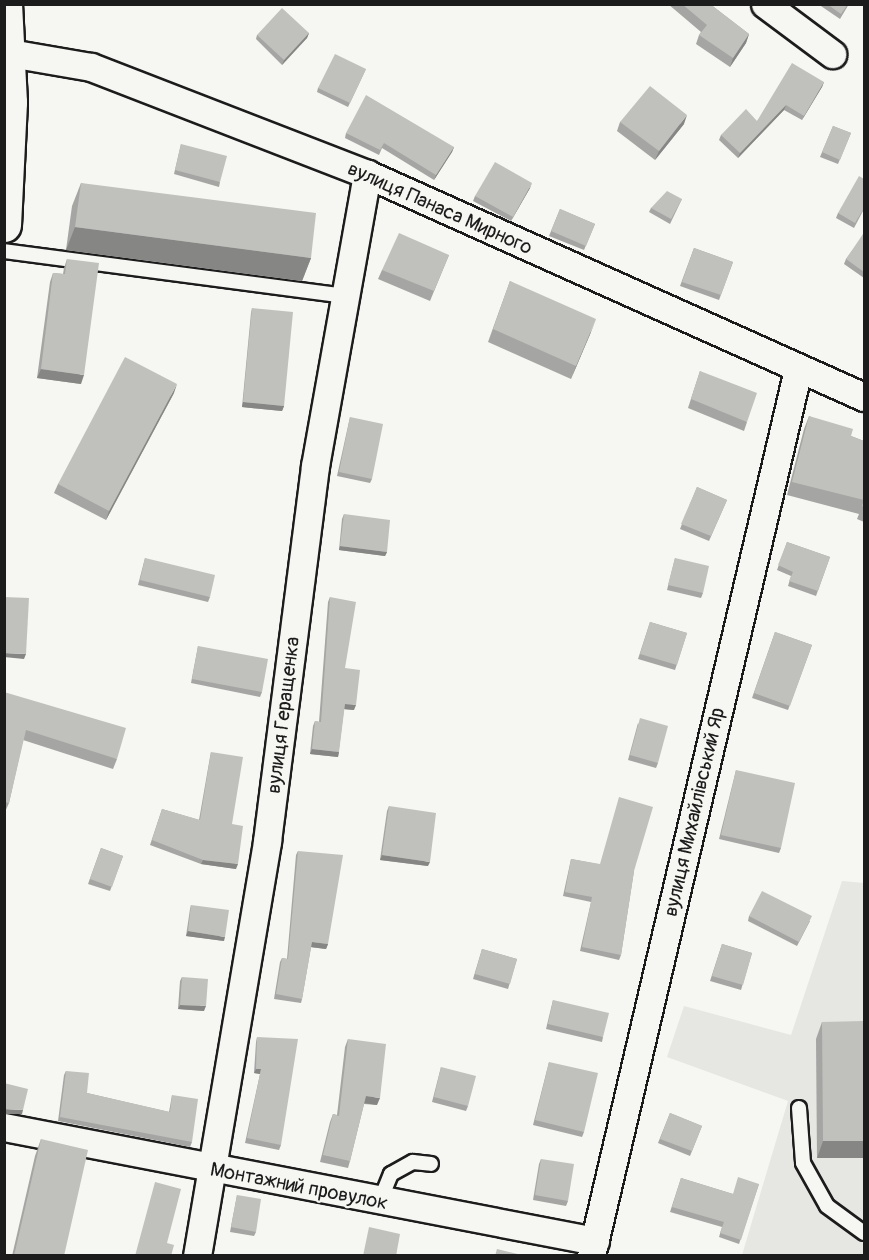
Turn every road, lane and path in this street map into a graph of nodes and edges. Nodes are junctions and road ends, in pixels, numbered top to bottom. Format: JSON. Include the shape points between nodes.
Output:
{"nodes":[{"id":1,"x":5,"y":4,"type":"edge"},
{"id":2,"x":765,"y":4,"type":"edge"},
{"id":3,"x":6,"y":52,"type":"edge"},
{"id":4,"x":832,"y":54,"type":"dead end"},
{"id":5,"x":368,"y":174,"type":"junction"},
{"id":6,"x":4,"y":225,"type":"edge"},
{"id":7,"x":4,"y":251,"type":"edge"},
{"id":8,"x":348,"y":296,"type":"junction"},
{"id":9,"x":798,"y":369,"type":"junction"},
{"id":10,"x":864,"y":397,"type":"edge"},
{"id":11,"x":799,"y":1108,"type":"dead end"},
{"id":12,"x":4,"y":1127,"type":"edge"},
{"id":13,"x":431,"y":1164,"type":"dead end"},
{"id":14,"x":210,"y":1170,"type":"junction"},
{"id":15,"x":380,"y":1201,"type":"junction"},
{"id":16,"x":864,"y":1233,"type":"edge"},
{"id":17,"x":593,"y":1248,"type":"edge"},
{"id":18,"x":197,"y":1256,"type":"edge"}],
"edges":[{"from":1,"to":3,"type":"main road"},
{"from":2,"to":4,"type":"street"},
{"from":3,"to":5,"type":"street","name":"вулиця Панаса Мирного","via":[[91,67]]},
{"from":3,"to":6,"type":"main road"},
{"from":5,"to":8,"type":"street","name":"вулиця Геращенка"},
{"from":5,"to":9,"type":"street","name":"вулиця Панаса Мирного"},
{"from":7,"to":8,"type":"lane"},
{"from":8,"to":14,"type":"street","name":"вулиця Геращенка","via":[[315,466],[267,841]]},
{"from":9,"to":10,"type":"street","name":"вулиця Панаса Мирного"},
{"from":9,"to":17,"type":"street","name":"вулиця Михайлівський Яр"},
{"from":11,"to":16,"type":"lane","via":[[803,1162],[827,1206]]},
{"from":12,"to":14,"type":"street","name":"Монтажний провулок"},
{"from":13,"to":15,"type":"lane","via":[[413,1162],[391,1174]]},
{"from":14,"to":15,"type":"street","name":"Монтажний провулок"},
{"from":14,"to":18,"type":"street","name":"вулиця Геращенка"},
{"from":15,"to":17,"type":"street","name":"Монтажний провулок"}]}
